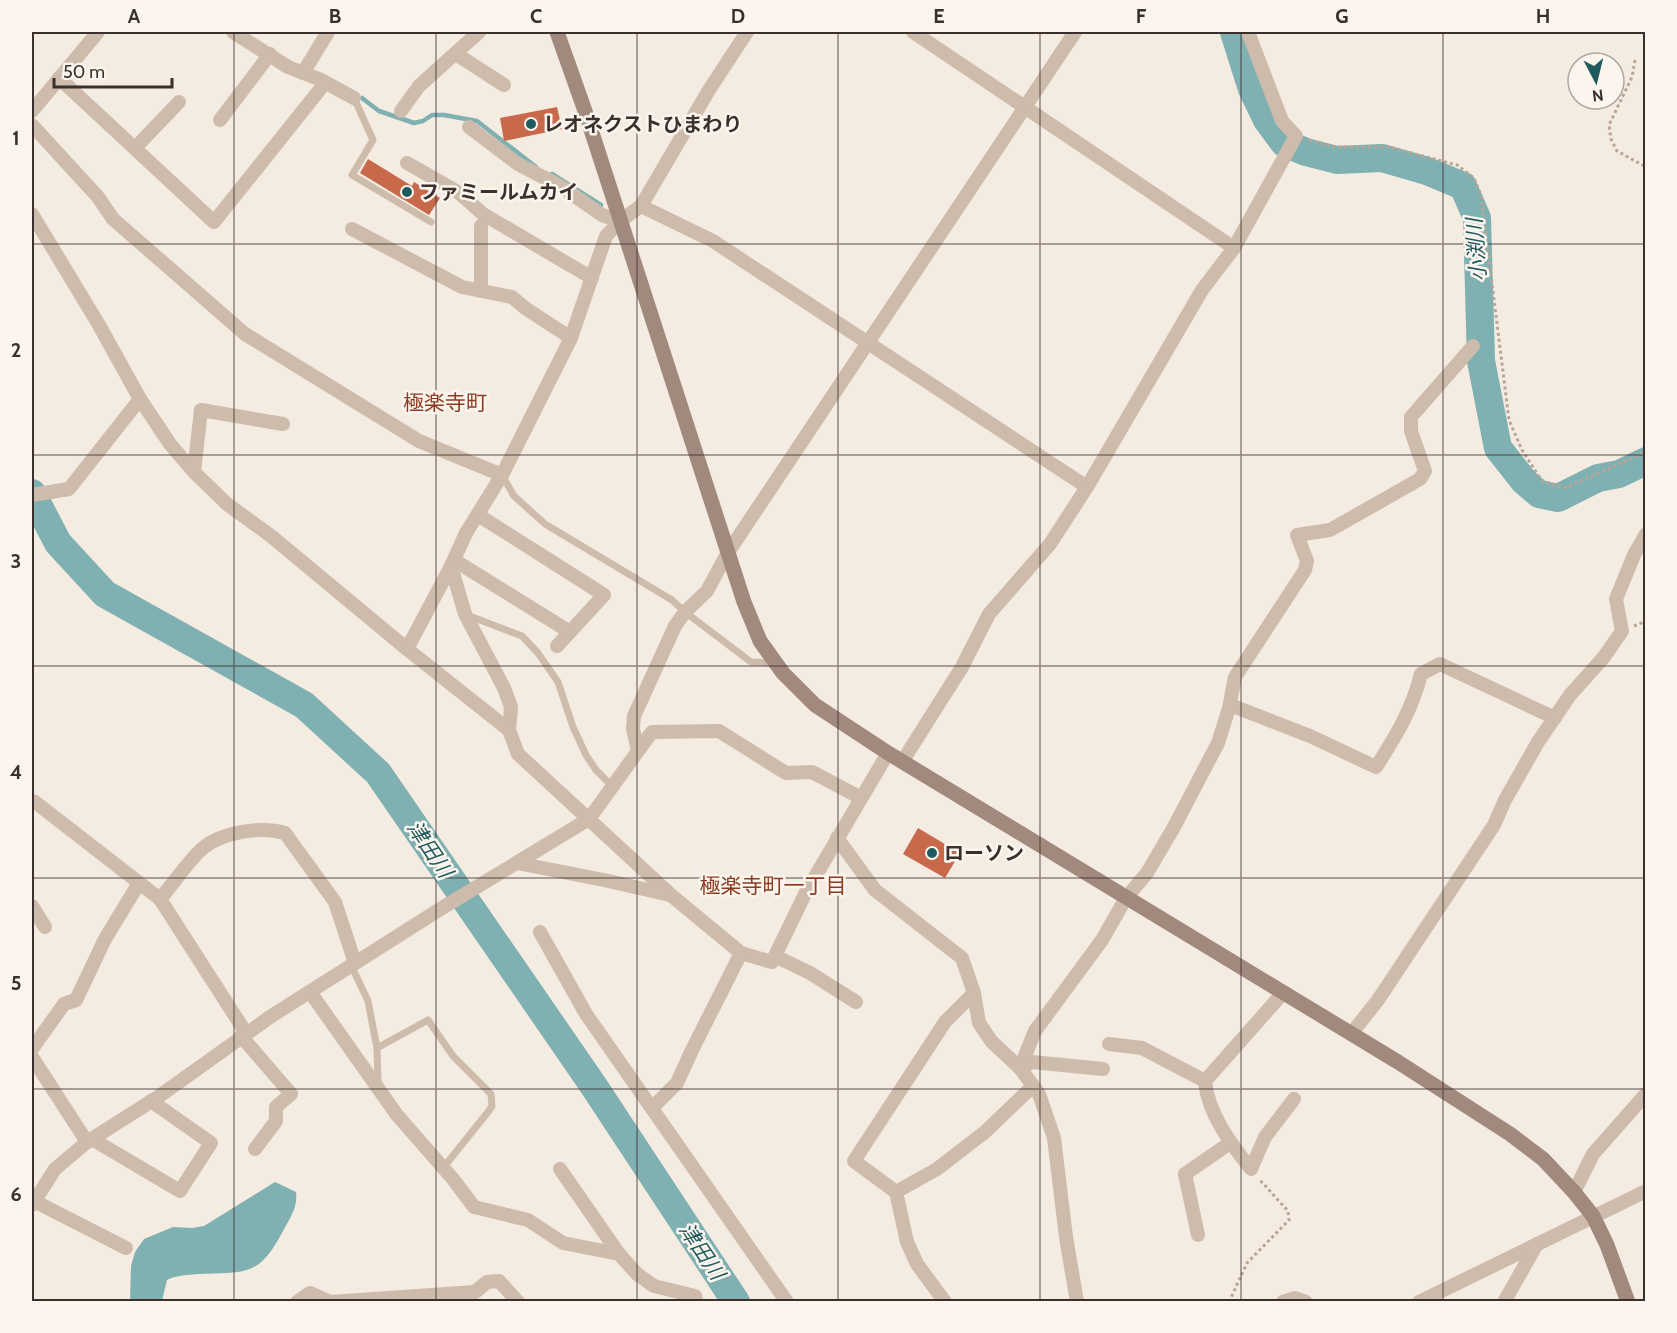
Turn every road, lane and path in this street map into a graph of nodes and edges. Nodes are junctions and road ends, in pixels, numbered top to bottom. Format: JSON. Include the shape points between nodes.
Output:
{"nodes":[{"id":1,"x":78,"y":32,"type":"edge"},
{"id":2,"x":233,"y":32,"type":"edge"},
{"id":3,"x":328,"y":32,"type":"edge"},
{"id":4,"x":479,"y":32,"type":"edge"},
{"id":5,"x":557,"y":32,"type":"edge"},
{"id":6,"x":747,"y":32,"type":"edge"},
{"id":7,"x":913,"y":32,"type":"edge"},
{"id":8,"x":1075,"y":32,"type":"edge"},
{"id":9,"x":1248,"y":32,"type":"edge"},
{"id":10,"x":94,"y":36,"type":"edge"},
{"id":11,"x":270,"y":54,"type":"junction"},
{"id":12,"x":456,"y":54,"type":"junction"},
{"id":13,"x":1635,"y":60,"type":"dead end"},
{"id":14,"x":303,"y":73,"type":"junction"},
{"id":15,"x":59,"y":78,"type":"junction"},
{"id":16,"x":325,"y":83,"type":"junction"},
{"id":17,"x":504,"y":85,"type":"dead end"},
{"id":18,"x":354,"y":98,"type":"joint"},
{"id":19,"x":179,"y":102,"type":"dead end"},
{"id":20,"x":1026,"y":107,"type":"junction"},
{"id":21,"x":32,"y":111,"type":"edge"},
{"id":22,"x":401,"y":111,"type":"dead end"},
{"id":23,"x":219,"y":120,"type":"dead end"},
{"id":24,"x":32,"y":124,"type":"edge"},
{"id":25,"x":470,"y":127,"type":"dead end"},
{"id":26,"x":1296,"y":136,"type":"junction"},
{"id":27,"x":135,"y":148,"type":"junction"},
{"id":28,"x":407,"y":163,"type":"dead end"},
{"id":29,"x":1646,"y":167,"type":"edge"},
{"id":30,"x":641,"y":206,"type":"junction"},
{"id":31,"x":32,"y":214,"type":"edge"},
{"id":32,"x":620,"y":221,"type":"junction"},
{"id":33,"x":431,"y":222,"type":"dead end"},
{"id":34,"x":481,"y":226,"type":"dead end"},
{"id":35,"x":352,"y":229,"type":"dead end"},
{"id":36,"x":1234,"y":248,"type":"junction"},
{"id":37,"x":592,"y":278,"type":"junction"},
{"id":38,"x":481,"y":291,"type":"junction"},
{"id":39,"x":571,"y":338,"type":"junction"},
{"id":40,"x":869,"y":343,"type":"junction"},
{"id":41,"x":1473,"y":346,"type":"dead end"},
{"id":42,"x":140,"y":399,"type":"junction"},
{"id":43,"x":283,"y":424,"type":"dead end"},
{"id":44,"x":1646,"y":452,"type":"edge"},
{"id":45,"x":194,"y":472,"type":"junction"},
{"id":46,"x":502,"y":475,"type":"junction"},
{"id":47,"x":1087,"y":487,"type":"junction"},
{"id":48,"x":32,"y":495,"type":"edge"},
{"id":49,"x":478,"y":515,"type":"junction"},
{"id":50,"x":1646,"y":534,"type":"edge"},
{"id":51,"x":727,"y":554,"type":"junction"},
{"id":52,"x":452,"y":563,"type":"junction"},
{"id":53,"x":685,"y":612,"type":"junction"},
{"id":54,"x":465,"y":614,"type":"junction"},
{"id":55,"x":570,"y":632,"type":"junction"},
{"id":56,"x":557,"y":646,"type":"dead end"},
{"id":57,"x":407,"y":649,"type":"junction"},
{"id":58,"x":776,"y":663,"type":"junction"},
{"id":59,"x":1230,"y":705,"type":"junction"},
{"id":60,"x":1555,"y":718,"type":"junction"},
{"id":61,"x":509,"y":730,"type":"junction"},
{"id":62,"x":638,"y":751,"type":"junction"},
{"id":63,"x":888,"y":753,"type":"junction"},
{"id":64,"x":902,"y":762,"type":"junction"},
{"id":65,"x":613,"y":787,"type":"junction"},
{"id":66,"x":861,"y":798,"type":"junction"},
{"id":67,"x":32,"y":801,"type":"edge"},
{"id":68,"x":590,"y":819,"type":"junction"},
{"id":69,"x":837,"y":838,"type":"junction"},
{"id":70,"x":517,"y":863,"type":"junction"},
{"id":71,"x":139,"y":883,"type":"junction"},
{"id":72,"x":672,"y":896,"type":"junction"},
{"id":73,"x":1126,"y":898,"type":"junction"},
{"id":74,"x":160,"y":899,"type":"junction"},
{"id":75,"x":32,"y":906,"type":"edge"},
{"id":76,"x":45,"y":927,"type":"dead end"},
{"id":77,"x":540,"y":932,"type":"dead end"},
{"id":78,"x":741,"y":953,"type":"junction"},
{"id":79,"x":775,"y":956,"type":"junction"},
{"id":80,"x":353,"y":964,"type":"junction"},
{"id":81,"x":310,"y":992,"type":"junction"},
{"id":82,"x":974,"y":993,"type":"junction"},
{"id":83,"x":1283,"y":993,"type":"junction"},
{"id":84,"x":856,"y":1002,"type":"dead end"},
{"id":85,"x":1351,"y":1034,"type":"junction"},
{"id":86,"x":244,"y":1035,"type":"junction"},
{"id":87,"x":1109,"y":1044,"type":"dead end"},
{"id":88,"x":377,"y":1048,"type":"junction"},
{"id":89,"x":32,"y":1049,"type":"edge"},
{"id":90,"x":32,"y":1057,"type":"edge"},
{"id":91,"x":1020,"y":1068,"type":"junction"},
{"id":92,"x":1103,"y":1069,"type":"dead end"},
{"id":93,"x":1205,"y":1080,"type":"junction"},
{"id":94,"x":1033,"y":1086,"type":"junction"},
{"id":95,"x":378,"y":1089,"type":"junction"},
{"id":96,"x":1646,"y":1094,"type":"edge"},
{"id":97,"x":1294,"y":1099,"type":"dead end"},
{"id":98,"x":151,"y":1101,"type":"junction"},
{"id":99,"x":652,"y":1108,"type":"junction"},
{"id":100,"x":90,"y":1140,"type":"junction"},
{"id":101,"x":1230,"y":1143,"type":"junction"},
{"id":102,"x":255,"y":1149,"type":"dead end"},
{"id":103,"x":443,"y":1168,"type":"junction"},
{"id":104,"x":560,"y":1169,"type":"dead end"},
{"id":105,"x":1251,"y":1169,"type":"junction"},
{"id":106,"x":1646,"y":1191,"type":"edge"},
{"id":107,"x":896,"y":1192,"type":"junction"},
{"id":108,"x":1574,"y":1192,"type":"junction"},
{"id":109,"x":32,"y":1202,"type":"edge"},
{"id":110,"x":1593,"y":1216,"type":"junction"},
{"id":111,"x":1198,"y":1235,"type":"dead end"},
{"id":112,"x":1537,"y":1244,"type":"junction"},
{"id":113,"x":126,"y":1248,"type":"dead end"},
{"id":114,"x":618,"y":1254,"type":"junction"},
{"id":115,"x":475,"y":1297,"type":"edge"},
{"id":116,"x":360,"y":1300,"type":"edge"},
{"id":117,"x":297,"y":1302,"type":"edge"},
{"id":118,"x":518,"y":1302,"type":"edge"},
{"id":119,"x":696,"y":1302,"type":"edge"},
{"id":120,"x":786,"y":1302,"type":"edge"},
{"id":121,"x":945,"y":1302,"type":"edge"},
{"id":122,"x":1077,"y":1302,"type":"edge"},
{"id":123,"x":1229,"y":1302,"type":"edge"},
{"id":124,"x":1283,"y":1302,"type":"edge"},
{"id":125,"x":1306,"y":1302,"type":"edge"},
{"id":126,"x":1419,"y":1302,"type":"edge"},
{"id":127,"x":1504,"y":1302,"type":"edge"},
{"id":128,"x":1628,"y":1302,"type":"edge"}],
"edges":[{"from":1,"to":10,"type":"street"},
{"from":2,"to":11,"type":"street"},
{"from":3,"to":14,"type":"street"},
{"from":4,"to":12,"type":"street"},
{"from":5,"to":32,"type":"street"},
{"from":6,"to":30,"type":"street"},
{"from":7,"to":20,"type":"street"},
{"from":8,"to":20,"type":"street"},
{"from":9,"to":26,"type":"street","via":[[1282,121]]},
{"from":10,"to":15,"type":"street"},
{"from":11,"to":14,"type":"street"},
{"from":11,"to":23,"type":"street"},
{"from":12,"to":17,"type":"street"},
{"from":12,"to":22,"type":"street"},
{"from":13,"to":29,"type":"path","via":[[1632,76],[1609,125],[1617,150]]},
{"from":14,"to":16,"type":"street"},
{"from":15,"to":21,"type":"street"},
{"from":15,"to":27,"type":"street"},
{"from":16,"to":18,"type":"street"},
{"from":16,"to":27,"type":"street","via":[[214,222]]},
{"from":18,"to":33,"type":"lane","via":[[373,140],[352,175]]},
{"from":19,"to":27,"type":"street"},
{"from":20,"to":36,"type":"street"},
{"from":20,"to":40,"type":"street"},
{"from":24,"to":46,"type":"street","via":[[113,219],[244,334],[419,441]]},
{"from":25,"to":32,"type":"street","via":[[538,182],[562,187],[602,215]]},
{"from":26,"to":36,"type":"street"},
{"from":26,"to":44,"type":"path","via":[[1334,147],[1389,147],[1457,165],[1474,178],[1481,195],[1509,420],[1542,481],[1565,488]]},
{"from":28,"to":37,"type":"street","via":[[461,187],[483,214],[516,225]]},
{"from":30,"to":32,"type":"street"},
{"from":30,"to":40,"type":"street","via":[[713,241]]},
{"from":31,"to":42,"type":"street"},
{"from":32,"to":37,"type":"street","via":[[606,236]]},
{"from":32,"to":51,"type":"street"},
{"from":34,"to":38,"type":"street"},
{"from":35,"to":38,"type":"street","via":[[462,287]]},
{"from":36,"to":47,"type":"street","via":[[1202,290]]},
{"from":37,"to":39,"type":"street"},
{"from":38,"to":39,"type":"street","via":[[512,297]]},
{"from":39,"to":46,"type":"street"},
{"from":40,"to":47,"type":"street"},
{"from":40,"to":51,"type":"street"},
{"from":41,"to":59,"type":"street","via":[[1411,417],[1410,431],[1425,471],[1420,479],[1330,530],[1297,535],[1307,561],[1305,570],[1234,677]]},
{"from":42,"to":45,"type":"street"},
{"from":42,"to":48,"type":"street","via":[[69,489]]},
{"from":43,"to":45,"type":"street","via":[[201,410]]},
{"from":45,"to":57,"type":"street","via":[[227,504]]},
{"from":46,"to":49,"type":"street"},
{"from":46,"to":53,"type":"lane","via":[[514,496],[545,524],[672,600]]},
{"from":47,"to":64,"type":"street","via":[[1050,544],[989,614],[962,667]]},
{"from":49,"to":52,"type":"street"},
{"from":49,"to":55,"type":"street","via":[[604,595]]},
{"from":50,"to":60,"type":"street","via":[[1616,599],[1622,631]]},
{"from":51,"to":53,"type":"street","via":[[707,591]]},
{"from":51,"to":58,"type":"street","via":[[760,641]]},
{"from":52,"to":54,"type":"street"},
{"from":52,"to":55,"type":"street"},
{"from":52,"to":57,"type":"street"},
{"from":53,"to":58,"type":"lane","via":[[752,662]]},
{"from":53,"to":62,"type":"street","via":[[634,716]]},
{"from":54,"to":61,"type":"street","via":[[504,687],[511,707]]},
{"from":54,"to":65,"type":"lane","via":[[522,636],[538,653],[558,682],[586,754]]},
{"from":55,"to":56,"type":"street"},
{"from":57,"to":61,"type":"street"},
{"from":58,"to":63,"type":"street","via":[[815,705]]},
{"from":59,"to":60,"type":"street","via":[[1376,767],[1401,728],[1415,698],[1420,674],[1440,664]]},
{"from":59,"to":73,"type":"street","via":[[1218,743],[1180,817],[1147,873]]},
{"from":60,"to":85,"type":"street","via":[[1494,825],[1378,1000]]},
{"from":61,"to":68,"type":"street","via":[[518,754]]},
{"from":62,"to":65,"type":"street"},
{"from":62,"to":66,"type":"street","via":[[652,732],[719,731],[786,773],[812,772]]},
{"from":63,"to":64,"type":"street"},
{"from":63,"to":66,"type":"street"},
{"from":64,"to":73,"type":"street"},
{"from":65,"to":68,"type":"street"},
{"from":66,"to":69,"type":"street"},
{"from":67,"to":71,"type":"street"},
{"from":68,"to":70,"type":"street"},
{"from":68,"to":72,"type":"street"},
{"from":69,"to":79,"type":"street"},
{"from":69,"to":82,"type":"street","via":[[875,890],[962,958]]},
{"from":70,"to":72,"type":"street"},
{"from":70,"to":80,"type":"street"},
{"from":71,"to":74,"type":"street"},
{"from":71,"to":89,"type":"street","via":[[105,939],[76,1000],[64,1004]]},
{"from":72,"to":78,"type":"street"},
{"from":73,"to":83,"type":"street"},
{"from":73,"to":91,"type":"street","via":[[1102,940],[1035,1031]]},
{"from":74,"to":80,"type":"street","via":[[204,847],[238,831],[272,829],[285,833],[335,902]]},
{"from":74,"to":86,"type":"street"},
{"from":75,"to":76,"type":"street"},
{"from":77,"to":99,"type":"street","via":[[586,1014]]},
{"from":78,"to":79,"type":"street","via":[[772,962]]},
{"from":78,"to":99,"type":"street","via":[[677,1083]]},
{"from":79,"to":84,"type":"street"},
{"from":80,"to":81,"type":"street"},
{"from":80,"to":88,"type":"lane","via":[[366,994]]},
{"from":81,"to":86,"type":"street"},
{"from":81,"to":95,"type":"street"},
{"from":82,"to":91,"type":"street","via":[[979,1023],[992,1042]]},
{"from":82,"to":107,"type":"street","via":[[945,1022],[854,1161]]},
{"from":83,"to":85,"type":"street"},
{"from":83,"to":93,"type":"street"},
{"from":85,"to":108,"type":"street","via":[[1510,1134],[1543,1159]]},
{"from":86,"to":98,"type":"street"},
{"from":86,"to":102,"type":"street","via":[[291,1094],[276,1107],[276,1122]]},
{"from":87,"to":93,"type":"street","via":[[1144,1044]]},
{"from":88,"to":95,"type":"lane"},
{"from":88,"to":103,"type":"lane","via":[[428,1020],[453,1056],[492,1094],[492,1106]]},
{"from":90,"to":100,"type":"street"},
{"from":91,"to":92,"type":"street","via":[[1032,1062]]},
{"from":91,"to":94,"type":"street"},
{"from":93,"to":101,"type":"street","via":[[1206,1095]]},
{"from":94,"to":107,"type":"street","via":[[985,1132],[937,1169]]},
{"from":94,"to":122,"type":"street","via":[[1054,1138]]},
{"from":95,"to":103,"type":"street"},
{"from":96,"to":108,"type":"street","via":[[1593,1154]]},
{"from":97,"to":105,"type":"street","via":[[1265,1137]]},
{"from":98,"to":100,"type":"street"},
{"from":98,"to":100,"type":"street","via":[[211,1143],[180,1191]]},
{"from":99,"to":120,"type":"street"},
{"from":100,"to":109,"type":"street","via":[[55,1169]]},
{"from":101,"to":105,"type":"street"},
{"from":101,"to":111,"type":"street","via":[[1185,1174],[1185,1205]]},
{"from":103,"to":114,"type":"street","via":[[474,1207],[528,1220],[563,1243]]},
{"from":104,"to":114,"type":"street"},
{"from":105,"to":123,"type":"path","via":[[1288,1210],[1289,1220],[1247,1263]]},
{"from":106,"to":110,"type":"street"},
{"from":107,"to":121,"type":"street","via":[[907,1242],[917,1264]]},
{"from":108,"to":110,"type":"street"},
{"from":109,"to":113,"type":"street"},
{"from":110,"to":112,"type":"street"},
{"from":110,"to":128,"type":"street"},
{"from":112,"to":126,"type":"street"},
{"from":112,"to":127,"type":"street"},
{"from":114,"to":119,"type":"street","via":[[654,1286],[695,1296]]},
{"from":115,"to":116,"type":"street"},
{"from":115,"to":118,"type":"street","via":[[487,1282],[499,1281]]},
{"from":116,"to":117,"type":"street","via":[[330,1302],[310,1293]]},
{"from":124,"to":125,"type":"street","via":[[1295,1298]]}]}
